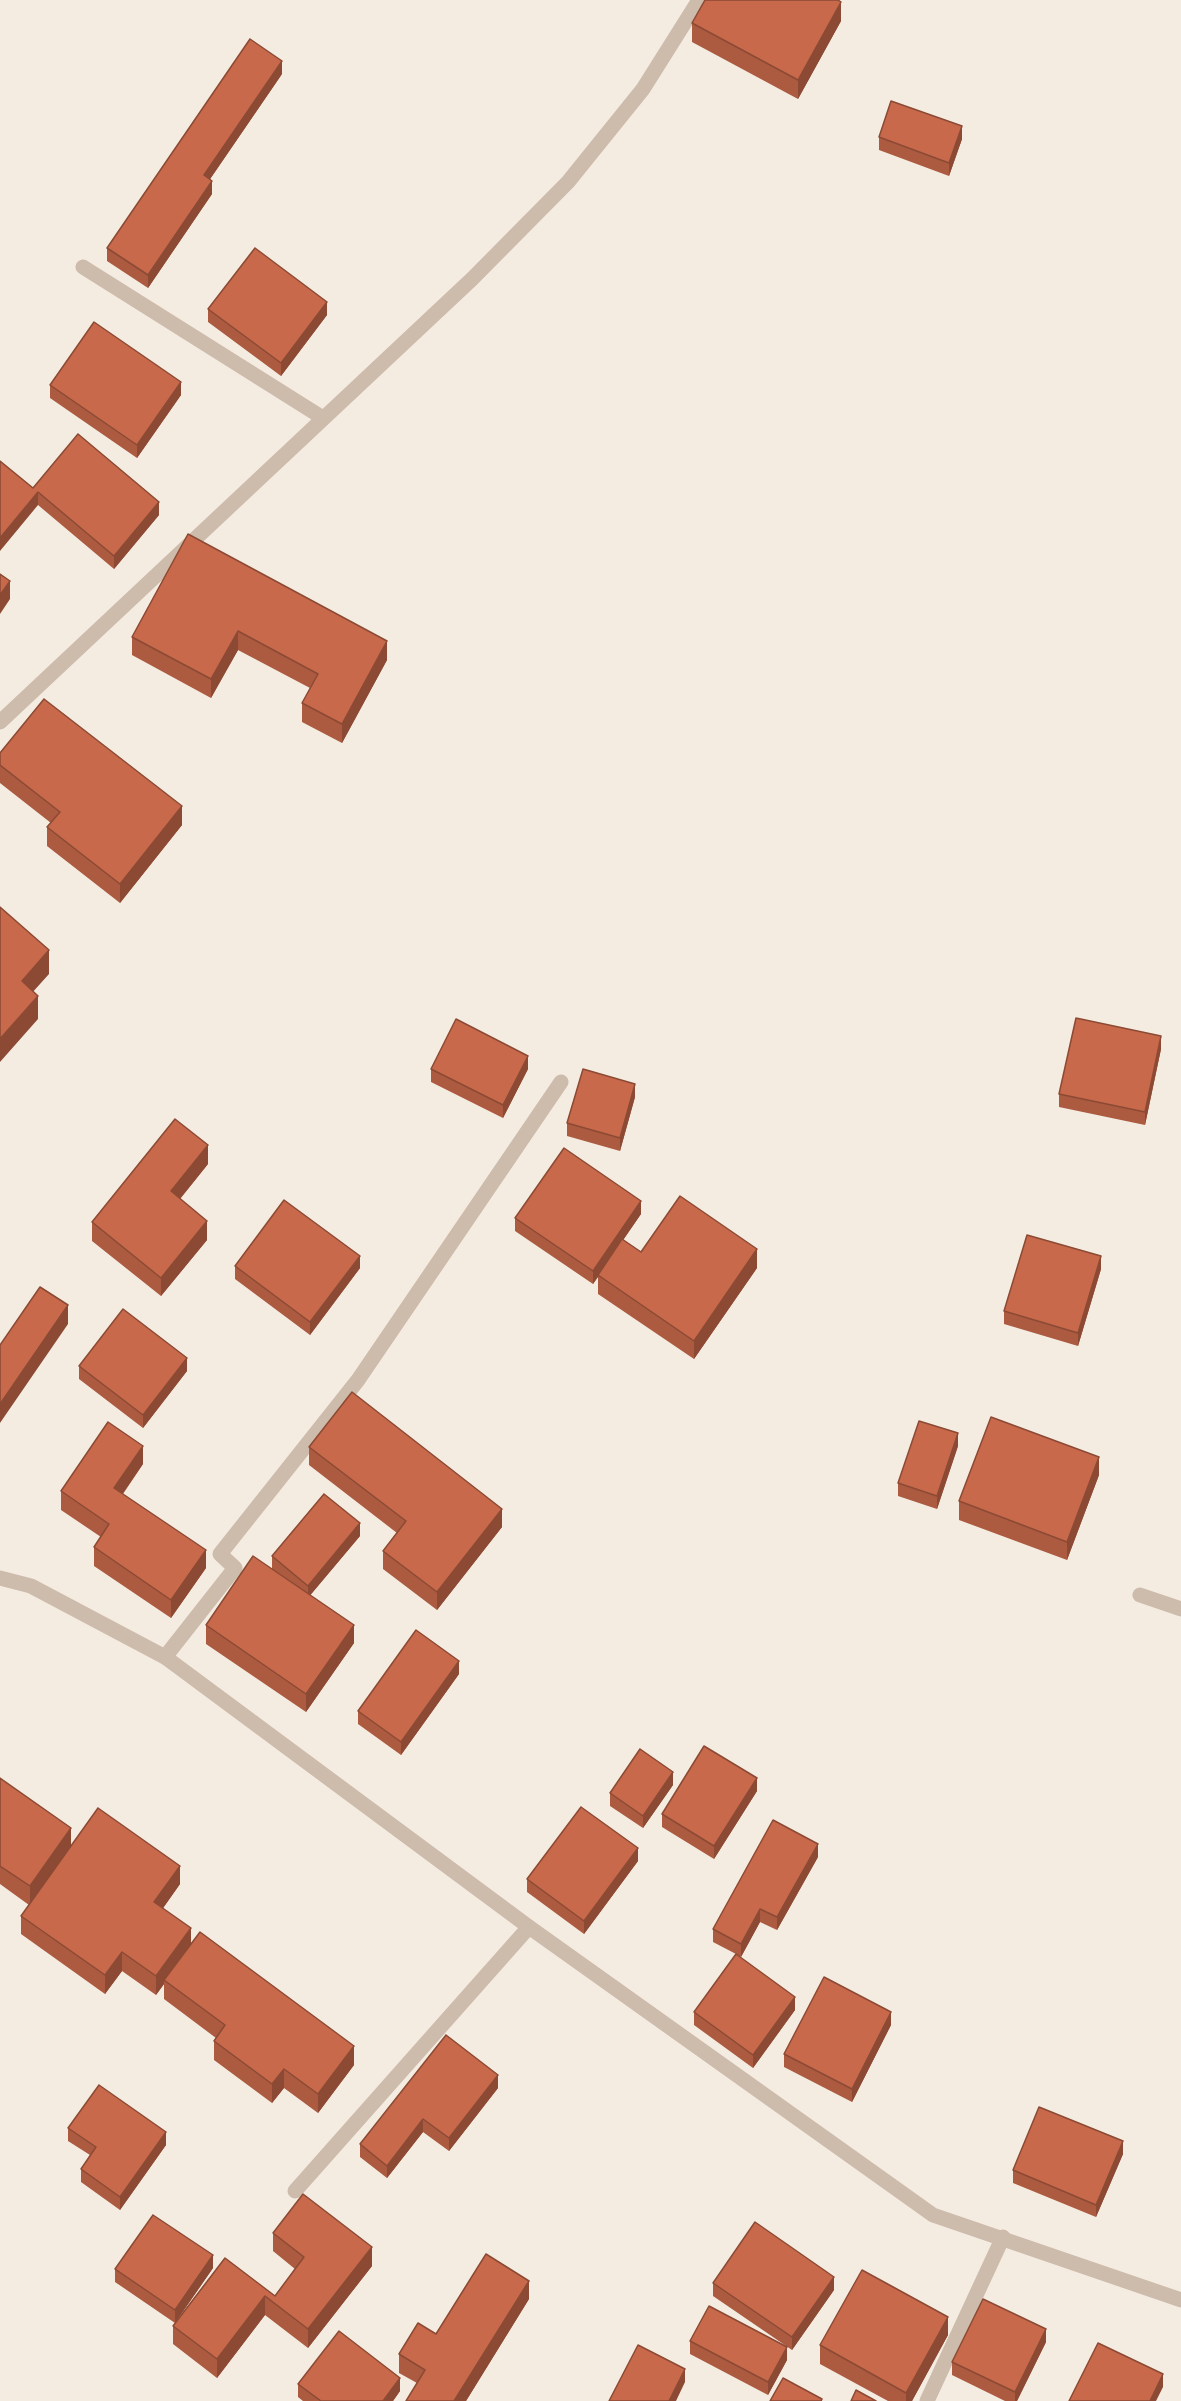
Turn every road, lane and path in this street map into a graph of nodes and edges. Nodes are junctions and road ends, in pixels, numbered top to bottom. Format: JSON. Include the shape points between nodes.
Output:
{"nodes":[{"id":1,"x":699,"y":0,"type":"edge"},
{"id":2,"x":83,"y":267,"type":"dead end"},
{"id":3,"x":322,"y":418,"type":"junction"},
{"id":4,"x":0,"y":722,"type":"edge"},
{"id":5,"x":561,"y":1082,"type":"dead end"},
{"id":6,"x":0,"y":1578,"type":"edge"},
{"id":7,"x":1140,"y":1595,"type":"dead end"},
{"id":8,"x":1181,"y":1609,"type":"edge"},
{"id":9,"x":165,"y":1657,"type":"junction"},
{"id":10,"x":529,"y":1927,"type":"junction"},
{"id":11,"x":295,"y":2191,"type":"dead end"},
{"id":12,"x":1003,"y":2237,"type":"junction"},
{"id":13,"x":1181,"y":2300,"type":"edge"},
{"id":14,"x":927,"y":2401,"type":"edge"}],
"edges":[{"from":1,"to":3,"type":"street","via":[[643,88],[568,182],[472,279]]},
{"from":2,"to":3,"type":"street"},
{"from":3,"to":4,"type":"street"},
{"from":5,"to":9,"type":"street","via":[[358,1380],[220,1554],[235,1568]]},
{"from":6,"to":9,"type":"street","via":[[31,1586]]},
{"from":7,"to":8,"type":"street"},
{"from":9,"to":10,"type":"street"},
{"from":10,"to":11,"type":"street"},
{"from":10,"to":12,"type":"street","via":[[933,2215]]},
{"from":12,"to":13,"type":"street"},
{"from":12,"to":14,"type":"street"}]}
